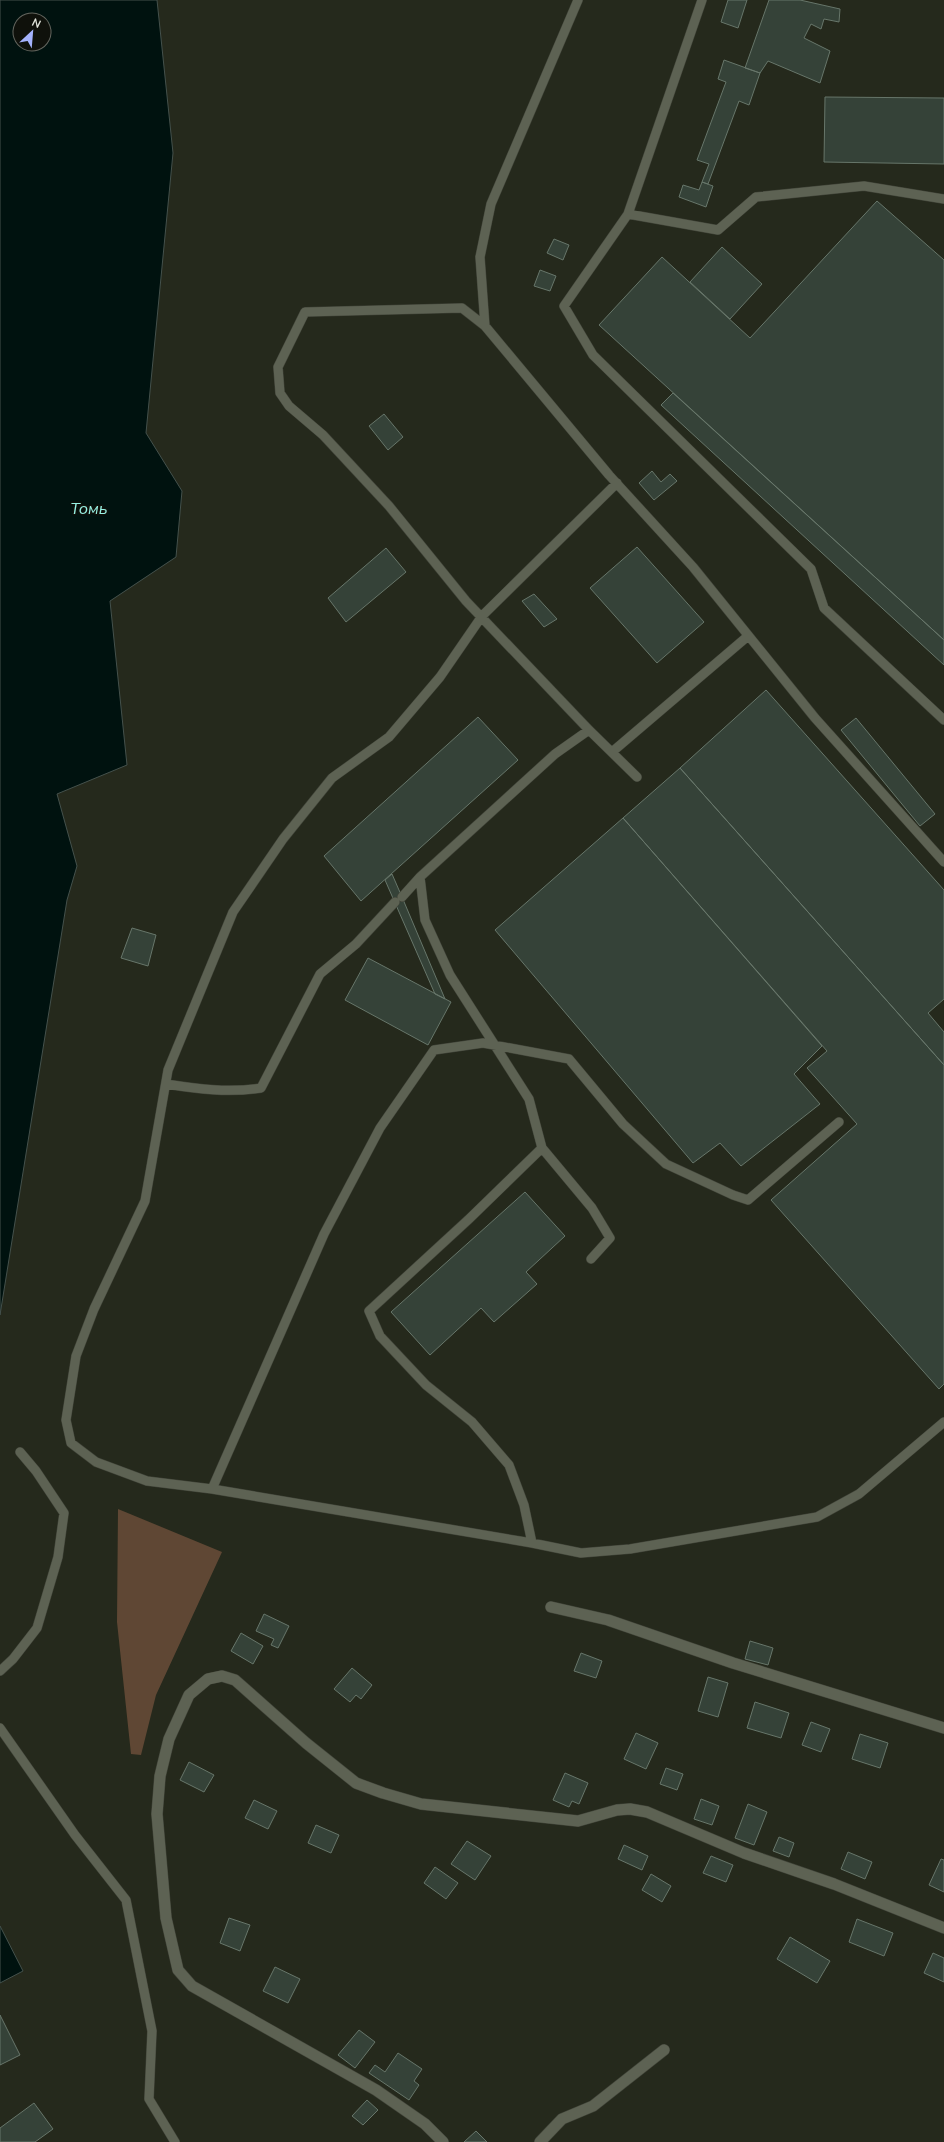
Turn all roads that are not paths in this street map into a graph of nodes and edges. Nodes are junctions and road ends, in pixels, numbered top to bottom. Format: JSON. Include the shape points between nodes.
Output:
{"nodes":[{"id":1,"x":578,"y":0,"type":"edge"},
{"id":2,"x":702,"y":0,"type":"edge"},
{"id":3,"x":944,"y":199,"type":"edge"},
{"id":4,"x":628,"y":214,"type":"junction"},
{"id":5,"x":485,"y":326,"type":"junction"},
{"id":6,"x":617,"y":483,"type":"junction"},
{"id":7,"x":482,"y":616,"type":"junction"},
{"id":8,"x":748,"y":636,"type":"junction"},
{"id":9,"x":944,"y":720,"type":"edge"},
{"id":10,"x":589,"y":730,"type":"junction"},
{"id":11,"x":612,"y":752,"type":"junction"},
{"id":12,"x":637,"y":777,"type":"dead end"},
{"id":13,"x":944,"y":862,"type":"edge"},
{"id":14,"x":420,"y":877,"type":"junction"},
{"id":15,"x":496,"y":1046,"type":"junction"},
{"id":16,"x":166,"y":1084,"type":"junction"},
{"id":17,"x":839,"y":1122,"type":"dead end"},
{"id":18,"x":542,"y":1148,"type":"junction"},
{"id":19,"x":591,"y":1259,"type":"dead end"},
{"id":20,"x":944,"y":1422,"type":"edge"},
{"id":21,"x":20,"y":1452,"type":"dead end"},
{"id":22,"x":212,"y":1489,"type":"junction"},
{"id":23,"x":532,"y":1543,"type":"junction"},
{"id":24,"x":551,"y":1607,"type":"dead end"},
{"id":25,"x":0,"y":1671,"type":"edge"},
{"id":26,"x":0,"y":1728,"type":"edge"},
{"id":27,"x":944,"y":1728,"type":"edge"},
{"id":28,"x":944,"y":1928,"type":"edge"},
{"id":29,"x":664,"y":2050,"type":"dead end"},
{"id":30,"x":175,"y":2142,"type":"edge"},
{"id":31,"x":442,"y":2142,"type":"edge"},
{"id":32,"x":540,"y":2142,"type":"edge"}],
"edges":[{"from":1,"to":5,"type":"lane","via":[[491,204],[480,257]]},
{"from":2,"to":4,"type":"lane"},
{"from":3,"to":4,"type":"lane","via":[[864,186],[756,197],[718,230]]},
{"from":4,"to":9,"type":"lane","via":[[564,306],[593,355],[811,569],[824,608]]},
{"from":5,"to":6,"type":"lane"},
{"from":5,"to":7,"type":"lane","via":[[462,308],[305,312],[278,367],[280,393],[289,406],[323,435],[389,506],[466,601]]},
{"from":6,"to":7,"type":"lane"},
{"from":6,"to":8,"type":"lane","via":[[693,567]]},
{"from":7,"to":10,"type":"lane"},
{"from":7,"to":16,"type":"lane","via":[[440,677],[389,737],[332,778],[283,839],[233,912],[168,1070]]},
{"from":8,"to":11,"type":"lane"},
{"from":8,"to":13,"type":"lane","via":[[815,718]]},
{"from":10,"to":11,"type":"lane"},
{"from":10,"to":14,"type":"lane","via":[[555,754]]},
{"from":11,"to":12,"type":"lane"},
{"from":14,"to":15,"type":"lane","via":[[425,920],[450,976]]},
{"from":14,"to":16,"type":"lane","via":[[356,944],[320,974],[261,1088],[239,1092]]},
{"from":15,"to":17,"type":"lane","via":[[569,1059],[623,1124],[666,1164],[748,1200]]},
{"from":15,"to":18,"type":"lane","via":[[529,1099]]},
{"from":15,"to":22,"type":"lane","via":[[483,1043],[434,1050],[380,1128],[324,1234]]},
{"from":16,"to":22,"type":"lane","via":[[145,1201],[94,1309],[76,1356],[66,1420],[71,1443],[96,1462],[147,1481]]},
{"from":18,"to":19,"type":"lane","via":[[592,1208],[610,1238]]},
{"from":18,"to":23,"type":"lane","via":[[369,1311],[380,1336],[426,1385],[472,1422],[509,1464],[524,1505]]},
{"from":20,"to":23,"type":"lane","via":[[859,1494],[817,1517],[630,1549],[581,1553]]},
{"from":21,"to":25,"type":"lane","via":[[64,1513],[58,1557],[37,1628],[13,1659]]},
{"from":22,"to":23,"type":"lane"},
{"from":24,"to":27,"type":"street","via":[[608,1620],[733,1663]]},
{"from":26,"to":30,"type":"lane","via":[[76,1836],[126,1900],[152,2031],[149,2098]]},
{"from":28,"to":31,"type":"street","via":[[834,1884],[744,1853],[647,1812],[617,1810],[578,1821],[421,1804],[383,1793],[356,1782],[306,1743],[235,1680],[222,1676],[208,1679],[189,1695],[170,1739],[160,1776],[157,1814],[166,1910],[178,1970],[192,1986],[376,2090],[425,2124]]},
{"from":29,"to":32,"type":"street","via":[[593,2106],[562,2119]]}]}
